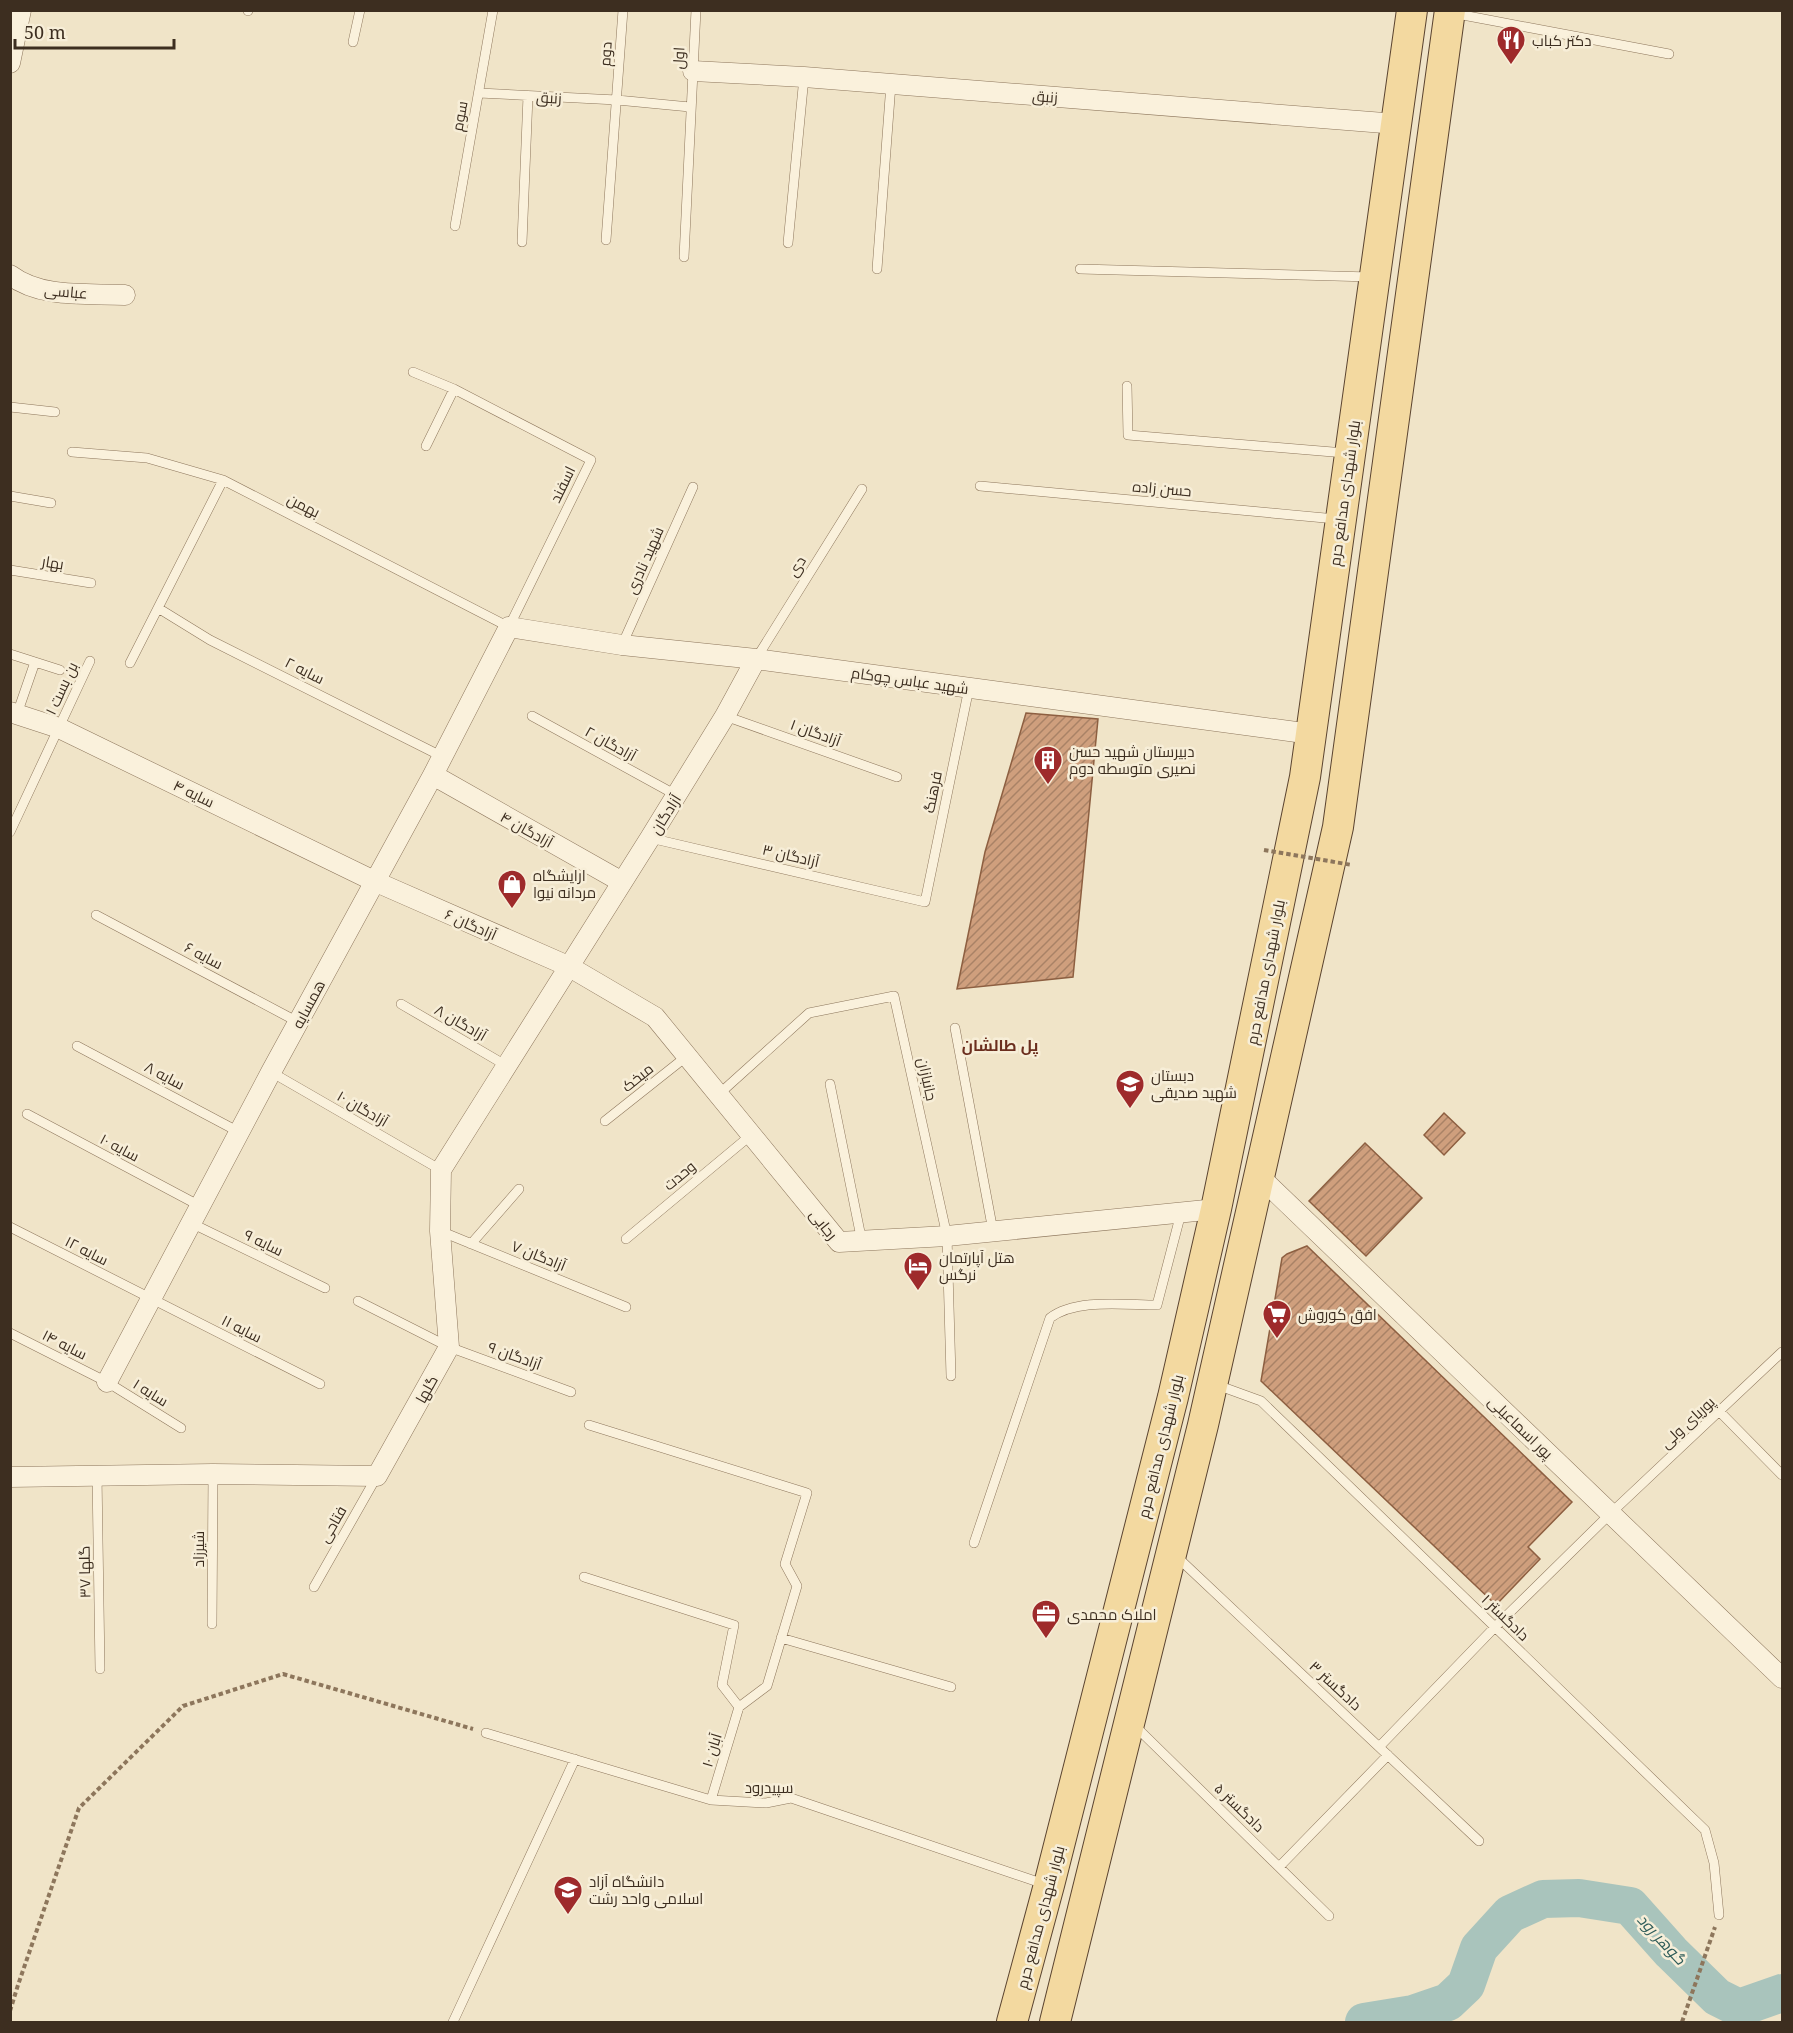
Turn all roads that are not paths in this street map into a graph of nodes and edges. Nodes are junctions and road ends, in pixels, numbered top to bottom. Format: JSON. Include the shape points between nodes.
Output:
{"nodes":[{"id":1,"x":21,"y":10,"type":"edge"},
{"id":2,"x":360,"y":10,"type":"edge"},
{"id":3,"x":493,"y":10,"type":"edge"},
{"id":4,"x":623,"y":10,"type":"edge"},
{"id":5,"x":696,"y":10,"type":"edge"},
{"id":6,"x":1412,"y":10,"type":"edge"},
{"id":7,"x":1450,"y":12,"type":"edge"},
{"id":8,"x":14,"y":31,"type":"edge"},
{"id":9,"x":352,"y":42,"type":"dead end"},
{"id":10,"x":1669,"y":54,"type":"dead end"},
{"id":11,"x":10,"y":63,"type":"edge"},
{"id":12,"x":693,"y":71,"type":"junction"},
{"id":13,"x":804,"y":77,"type":"junction"},
{"id":14,"x":891,"y":84,"type":"junction"},
{"id":15,"x":478,"y":93,"type":"junction"},
{"id":16,"x":528,"y":96,"type":"junction"},
{"id":17,"x":617,"y":100,"type":"junction"},
{"id":18,"x":690,"y":107,"type":"junction"},
{"id":19,"x":1397,"y":124,"type":"junction"},
{"id":20,"x":455,"y":226,"type":"dead end"},
{"id":21,"x":606,"y":240,"type":"dead end"},
{"id":22,"x":522,"y":242,"type":"dead end"},
{"id":23,"x":788,"y":243,"type":"dead end"},
{"id":24,"x":684,"y":257,"type":"dead end"},
{"id":25,"x":877,"y":268,"type":"dead end"},
{"id":26,"x":1080,"y":268,"type":"dead end"},
{"id":27,"x":10,"y":275,"type":"edge"},
{"id":28,"x":1375,"y":277,"type":"junction"},
{"id":29,"x":125,"y":295,"type":"dead end"},
{"id":30,"x":413,"y":372,"type":"dead end"},
{"id":31,"x":1127,"y":386,"type":"dead end"},
{"id":32,"x":454,"y":389,"type":"junction"},
{"id":33,"x":10,"y":407,"type":"edge"},
{"id":34,"x":55,"y":412,"type":"dead end"},
{"id":35,"x":426,"y":446,"type":"dead end"},
{"id":36,"x":72,"y":452,"type":"dead end"},
{"id":37,"x":1350,"y":453,"type":"junction"},
{"id":38,"x":223,"y":480,"type":"junction"},
{"id":39,"x":980,"y":486,"type":"dead end"},
{"id":40,"x":693,"y":487,"type":"dead end"},
{"id":41,"x":862,"y":489,"type":"dead end"},
{"id":42,"x":10,"y":496,"type":"edge"},
{"id":43,"x":51,"y":503,"type":"dead end"},
{"id":44,"x":1341,"y":519,"type":"junction"},
{"id":45,"x":10,"y":570,"type":"edge"},
{"id":46,"x":91,"y":583,"type":"dead end"},
{"id":47,"x":158,"y":608,"type":"junction"},
{"id":48,"x":509,"y":627,"type":"junction"},
{"id":49,"x":622,"y":645,"type":"junction"},
{"id":50,"x":10,"y":654,"type":"edge"},
{"id":51,"x":756,"y":659,"type":"junction"},
{"id":52,"x":90,"y":661,"type":"dead end"},
{"id":53,"x":35,"y":662,"type":"junction"},
{"id":54,"x":130,"y":663,"type":"dead end"},
{"id":55,"x":60,"y":670,"type":"dead end"},
{"id":56,"x":969,"y":688,"type":"junction"},
{"id":57,"x":14,"y":713,"type":"edge"},
{"id":58,"x":532,"y":716,"type":"dead end"},
{"id":59,"x":725,"y":716,"type":"junction"},
{"id":60,"x":59,"y":728,"type":"junction"},
{"id":61,"x":1311,"y":734,"type":"junction"},
{"id":62,"x":441,"y":756,"type":"junction"},
{"id":63,"x":432,"y":775,"type":"junction"},
{"id":64,"x":897,"y":777,"type":"dead end"},
{"id":65,"x":676,"y":795,"type":"junction"},
{"id":66,"x":10,"y":832,"type":"edge"},
{"id":67,"x":650,"y":838,"type":"junction"},
{"id":68,"x":374,"y":881,"type":"junction"},
{"id":69,"x":622,"y":882,"type":"junction"},
{"id":70,"x":925,"y":902,"type":"joint"},
{"id":71,"x":96,"y":915,"type":"dead end"},
{"id":72,"x":568,"y":966,"type":"junction"},
{"id":73,"x":401,"y":1004,"type":"dead end"},
{"id":74,"x":298,"y":1022,"type":"junction"},
{"id":75,"x":955,"y":1028,"type":"dead end"},
{"id":76,"x":77,"y":1046,"type":"dead end"},
{"id":77,"x":687,"y":1056,"type":"junction"},
{"id":78,"x":507,"y":1066,"type":"junction"},
{"id":79,"x":271,"y":1072,"type":"junction"},
{"id":80,"x":830,"y":1084,"type":"dead end"},
{"id":81,"x":718,"y":1095,"type":"junction"},
{"id":82,"x":27,"y":1114,"type":"dead end"},
{"id":83,"x":605,"y":1121,"type":"dead end"},
{"id":84,"x":239,"y":1132,"type":"junction"},
{"id":85,"x":751,"y":1135,"type":"junction"},
{"id":86,"x":441,"y":1170,"type":"junction"},
{"id":87,"x":1259,"y":1176,"type":"junction"},
{"id":88,"x":519,"y":1190,"type":"dead end"},
{"id":89,"x":1216,"y":1209,"type":"junction"},
{"id":90,"x":195,"y":1214,"type":"junction"},
{"id":91,"x":1181,"y":1214,"type":"junction"},
{"id":92,"x":10,"y":1227,"type":"edge"},
{"id":93,"x":440,"y":1232,"type":"junction"},
{"id":94,"x":993,"y":1232,"type":"junction"},
{"id":95,"x":947,"y":1236,"type":"junction"},
{"id":96,"x":626,"y":1239,"type":"dead end"},
{"id":97,"x":862,"y":1242,"type":"junction"},
{"id":98,"x":471,"y":1244,"type":"junction"},
{"id":99,"x":325,"y":1288,"type":"dead end"},
{"id":100,"x":150,"y":1299,"type":"junction"},
{"id":101,"x":358,"y":1301,"type":"dead end"},
{"id":102,"x":626,"y":1307,"type":"dead end"},
{"id":103,"x":10,"y":1333,"type":"edge"},
{"id":104,"x":449,"y":1347,"type":"junction"},
{"id":105,"x":1782,"y":1352,"type":"edge"},
{"id":106,"x":951,"y":1376,"type":"dead end"},
{"id":107,"x":106,"y":1382,"type":"junction"},
{"id":108,"x":1212,"y":1383,"type":"junction"},
{"id":109,"x":320,"y":1384,"type":"dead end"},
{"id":110,"x":572,"y":1392,"type":"dead end"},
{"id":111,"x":1720,"y":1412,"type":"junction"},
{"id":112,"x":589,"y":1425,"type":"dead end"},
{"id":113,"x":181,"y":1428,"type":"dead end"},
{"id":114,"x":213,"y":1474,"type":"junction"},
{"id":115,"x":97,"y":1475,"type":"junction"},
{"id":116,"x":1782,"y":1475,"type":"edge"},
{"id":117,"x":377,"y":1476,"type":"junction"},
{"id":118,"x":10,"y":1477,"type":"edge"},
{"id":119,"x":1611,"y":1514,"type":"junction"},
{"id":120,"x":974,"y":1543,"type":"dead end"},
{"id":121,"x":1172,"y":1551,"type":"junction"},
{"id":122,"x":584,"y":1577,"type":"dead end"},
{"id":123,"x":314,"y":1587,"type":"dead end"},
{"id":124,"x":212,"y":1624,"type":"dead end"},
{"id":125,"x":1495,"y":1627,"type":"junction"},
{"id":126,"x":781,"y":1638,"type":"junction"},
{"id":127,"x":100,"y":1669,"type":"dead end"},
{"id":128,"x":1782,"y":1678,"type":"edge"},
{"id":129,"x":951,"y":1687,"type":"dead end"},
{"id":130,"x":739,"y":1707,"type":"junction"},
{"id":131,"x":1129,"y":1720,"type":"junction"},
{"id":132,"x":486,"y":1733,"type":"road end"},
{"id":133,"x":1379,"y":1747,"type":"junction"},
{"id":134,"x":1388,"y":1755,"type":"junction"},
{"id":135,"x":575,"y":1760,"type":"junction"},
{"id":136,"x":711,"y":1800,"type":"junction"},
{"id":137,"x":1479,"y":1841,"type":"dead end"},
{"id":138,"x":1279,"y":1866,"type":"junction"},
{"id":139,"x":1049,"y":1885,"type":"junction"},
{"id":140,"x":1719,"y":1915,"type":"dead end"},
{"id":141,"x":1329,"y":1916,"type":"dead end"},
{"id":142,"x":453,"y":2022,"type":"edge"},
{"id":143,"x":1012,"y":2022,"type":"edge"},
{"id":144,"x":1055,"y":2022,"type":"edge"}],
"edges":[{"from":1,"to":8,"type":"street"},
{"from":2,"to":9,"type":"lane"},
{"from":3,"to":15,"type":"lane","name":"سوم"},
{"from":4,"to":17,"type":"lane","name":"دوم"},
{"from":5,"to":12,"type":"lane","name":"اول"},
{"from":6,"to":19,"type":"main road","name":"بلوار شهدای مدافع حرم"},
{"from":7,"to":10,"type":"lane"},
{"from":7,"to":87,"type":"main road","via":[[1338,827]]},
{"from":8,"to":11,"type":"street"},
{"from":12,"to":13,"type":"street","name":"زنبق"},
{"from":12,"to":18,"type":"lane","name":"اول"},
{"from":13,"to":14,"type":"street","name":"زنبق"},
{"from":13,"to":23,"type":"lane"},
{"from":14,"to":19,"type":"street","name":"زنبق"},
{"from":14,"to":25,"type":"lane"},
{"from":15,"to":16,"type":"lane","name":"زنبق"},
{"from":15,"to":20,"type":"lane","name":"سوم"},
{"from":16,"to":17,"type":"lane","name":"زنبق"},
{"from":16,"to":22,"type":"lane"},
{"from":17,"to":18,"type":"lane","name":"زنبق"},
{"from":17,"to":21,"type":"lane","name":"دوم"},
{"from":18,"to":24,"type":"lane","name":"اول"},
{"from":19,"to":28,"type":"main road","name":"بلوار شهدای مدافع حرم"},
{"from":26,"to":28,"type":"lane"},
{"from":27,"to":29,"type":"street","name":"عباسی","via":[[46,291]]},
{"from":28,"to":37,"type":"main road","name":"بلوار شهدای مدافع حرم"},
{"from":30,"to":32,"type":"lane","name":"اسفند"},
{"from":31,"to":37,"type":"lane","via":[[1128,435]]},
{"from":32,"to":35,"type":"lane"},
{"from":32,"to":48,"type":"lane","name":"اسفند","via":[[591,460]]},
{"from":33,"to":34,"type":"lane"},
{"from":36,"to":38,"type":"lane","name":"بهمن","via":[[147,458]]},
{"from":37,"to":44,"type":"main road","name":"بلوار شهدای مدافع حرم"},
{"from":38,"to":47,"type":"lane"},
{"from":38,"to":48,"type":"lane","name":"بهمن"},
{"from":39,"to":44,"type":"lane","name":"حسن زاده"},
{"from":40,"to":49,"type":"lane","name":"شهید نادری"},
{"from":41,"to":51,"type":"lane","name":"دی"},
{"from":42,"to":43,"type":"lane"},
{"from":44,"to":61,"type":"main road","name":"بلوار شهدای مدافع حرم"},
{"from":45,"to":46,"type":"lane","name":"بهار"},
{"from":47,"to":54,"type":"lane"},
{"from":47,"to":62,"type":"lane","name":"سایه ۲","via":[[210,640]]},
{"from":48,"to":49,"type":"street","name":"شهید عباس چوکام"},
{"from":48,"to":62,"type":"street","name":"همسایه"},
{"from":49,"to":51,"type":"street","name":"شهید عباس چوکام"},
{"from":50,"to":53,"type":"lane"},
{"from":51,"to":56,"type":"street","name":"شهید عباس چوکام"},
{"from":51,"to":59,"type":"street","name":"آزادگان"},
{"from":52,"to":60,"type":"lane","name":"بن بست ۱"},
{"from":53,"to":55,"type":"lane"},
{"from":53,"to":57,"type":"lane"},
{"from":56,"to":61,"type":"street","name":"شهید عباس چوکام"},
{"from":56,"to":70,"type":"lane","name":"فرهنگ"},
{"from":57,"to":60,"type":"street","name":"سایه ۴"},
{"from":58,"to":65,"type":"lane","name":"آزادگان ۲"},
{"from":59,"to":64,"type":"lane","name":"آزادگان ۱"},
{"from":59,"to":65,"type":"street","name":"آزادگان"},
{"from":60,"to":66,"type":"lane","name":"بن بست ۱"},
{"from":60,"to":68,"type":"street","name":"سایه ۴"},
{"from":61,"to":89,"type":"main road","name":"بلوار شهدای مدافع حرم"},
{"from":62,"to":63,"type":"street","name":"همسایه"},
{"from":63,"to":68,"type":"street","name":"همسایه"},
{"from":63,"to":69,"type":"street","name":"آزادگان ۴"},
{"from":65,"to":67,"type":"street","name":"آزادگان"},
{"from":67,"to":69,"type":"street","name":"آزادگان"},
{"from":67,"to":70,"type":"lane","name":"آزادگان ۳"},
{"from":68,"to":72,"type":"street","name":"آزادگان ۶"},
{"from":68,"to":74,"type":"street","name":"همسایه"},
{"from":69,"to":72,"type":"street","name":"آزادگان"},
{"from":71,"to":74,"type":"lane","name":"سایه ۶"},
{"from":72,"to":77,"type":"street","name":"رجایی","via":[[655,1017]]},
{"from":72,"to":78,"type":"street"},
{"from":73,"to":78,"type":"lane","name":"آزادگان ۸"},
{"from":74,"to":79,"type":"street","name":"همسایه"},
{"from":75,"to":94,"type":"lane"},
{"from":76,"to":84,"type":"lane","name":"سایه ۸"},
{"from":77,"to":81,"type":"street","name":"رجایی"},
{"from":77,"to":83,"type":"lane","name":"میخک"},
{"from":78,"to":86,"type":"street"},
{"from":79,"to":84,"type":"street","name":"همسایه"},
{"from":79,"to":86,"type":"lane","name":"آزادگان ۱۰"},
{"from":80,"to":97,"type":"lane"},
{"from":81,"to":85,"type":"street","name":"رجایی"},
{"from":81,"to":95,"type":"lane","name":"جانبازان","via":[[808,1013],[894,996]]},
{"from":82,"to":90,"type":"lane","name":"سایه ۱۰"},
{"from":84,"to":90,"type":"street","name":"همسایه"},
{"from":85,"to":96,"type":"lane","name":"وحدت"},
{"from":85,"to":97,"type":"street","name":"رجایی","via":[[839,1242]]},
{"from":86,"to":93,"type":"street"},
{"from":87,"to":108,"type":"main road"},
{"from":87,"to":119,"type":"street","name":"پور اسماعیلی"},
{"from":88,"to":98,"type":"lane"},
{"from":89,"to":91,"type":"street","name":"رجایی"},
{"from":89,"to":139,"type":"main road","name":"بلوار شهدای مدافع حرم","via":[[1173,1397]]},
{"from":90,"to":99,"type":"lane","name":"سایه ۹"},
{"from":90,"to":100,"type":"street","name":"همسایه"},
{"from":91,"to":94,"type":"street","name":"رجایی"},
{"from":91,"to":120,"type":"lane","via":[[1157,1305],[1076,1306],[1060,1310],[1050,1318]]},
{"from":92,"to":100,"type":"lane","name":"سایه ۱۲"},
{"from":93,"to":98,"type":"lane","name":"آزادگان ۷"},
{"from":93,"to":104,"type":"street"},
{"from":94,"to":95,"type":"street","name":"رجایی"},
{"from":95,"to":97,"type":"street","name":"رجایی"},
{"from":95,"to":106,"type":"lane","name":"جانبازان"},
{"from":98,"to":102,"type":"lane","name":"آزادگان ۷"},
{"from":100,"to":107,"type":"street","name":"همسایه"},
{"from":100,"to":109,"type":"lane","name":"سایه ۱۱"},
{"from":101,"to":104,"type":"lane","name":"آزادگان ۹"},
{"from":103,"to":107,"type":"lane","name":"سایه ۱۴"},
{"from":104,"to":110,"type":"lane","name":"آزادگان ۹"},
{"from":104,"to":117,"type":"street","name":"گلها"},
{"from":105,"to":111,"type":"lane","name":"پوریای ولی"},
{"from":107,"to":113,"type":"lane","name":"سایه ۱"},
{"from":108,"to":121,"type":"main road"},
{"from":108,"to":125,"type":"lane","name":"دادگستر ۱","via":[[1261,1401]]},
{"from":111,"to":116,"type":"lane"},
{"from":111,"to":119,"type":"lane","name":"پوریای ولی"},
{"from":112,"to":126,"type":"lane","via":[[807,1493],[784,1564],[797,1586]]},
{"from":114,"to":115,"type":"street"},
{"from":114,"to":117,"type":"street"},
{"from":114,"to":124,"type":"lane","name":"شیرزاد"},
{"from":115,"to":118,"type":"street"},
{"from":115,"to":127,"type":"lane","name":"گلها ۳۷"},
{"from":117,"to":123,"type":"lane","name":"فتاحی"},
{"from":119,"to":125,"type":"lane","name":"پوریای ولی"},
{"from":119,"to":128,"type":"street","name":"پور اسماعیلی"},
{"from":121,"to":131,"type":"main road"},
{"from":121,"to":133,"type":"lane","name":"دادگستر ۳"},
{"from":122,"to":130,"type":"lane","via":[[734,1625],[722,1684]]},
{"from":125,"to":133,"type":"lane","name":"پوریای ولی"},
{"from":125,"to":140,"type":"lane","name":"دادگستر ۱","via":[[1705,1830],[1714,1863]]},
{"from":126,"to":129,"type":"lane"},
{"from":126,"to":130,"type":"lane","via":[[767,1686]]},
{"from":130,"to":136,"type":"lane","name":"آبان ۱۰"},
{"from":131,"to":138,"type":"lane","name":"دادگستر ۵"},
{"from":131,"to":144,"type":"main road"},
{"from":132,"to":135,"type":"lane","name":"سپیدرود"},
{"from":133,"to":134,"type":"lane","name":"دادگستر ۳"},
{"from":134,"to":137,"type":"lane","name":"دادگستر ۳"},
{"from":134,"to":138,"type":"lane"},
{"from":135,"to":136,"type":"lane","name":"سپیدرود"},
{"from":135,"to":142,"type":"lane"},
{"from":136,"to":139,"type":"lane","name":"سپیدرود","via":[[766,1803],[791,1798]]},
{"from":138,"to":141,"type":"lane","name":"دادگستر ۵"},
{"from":139,"to":143,"type":"main road","name":"بلوار شهدای مدافع حرم"}]}
